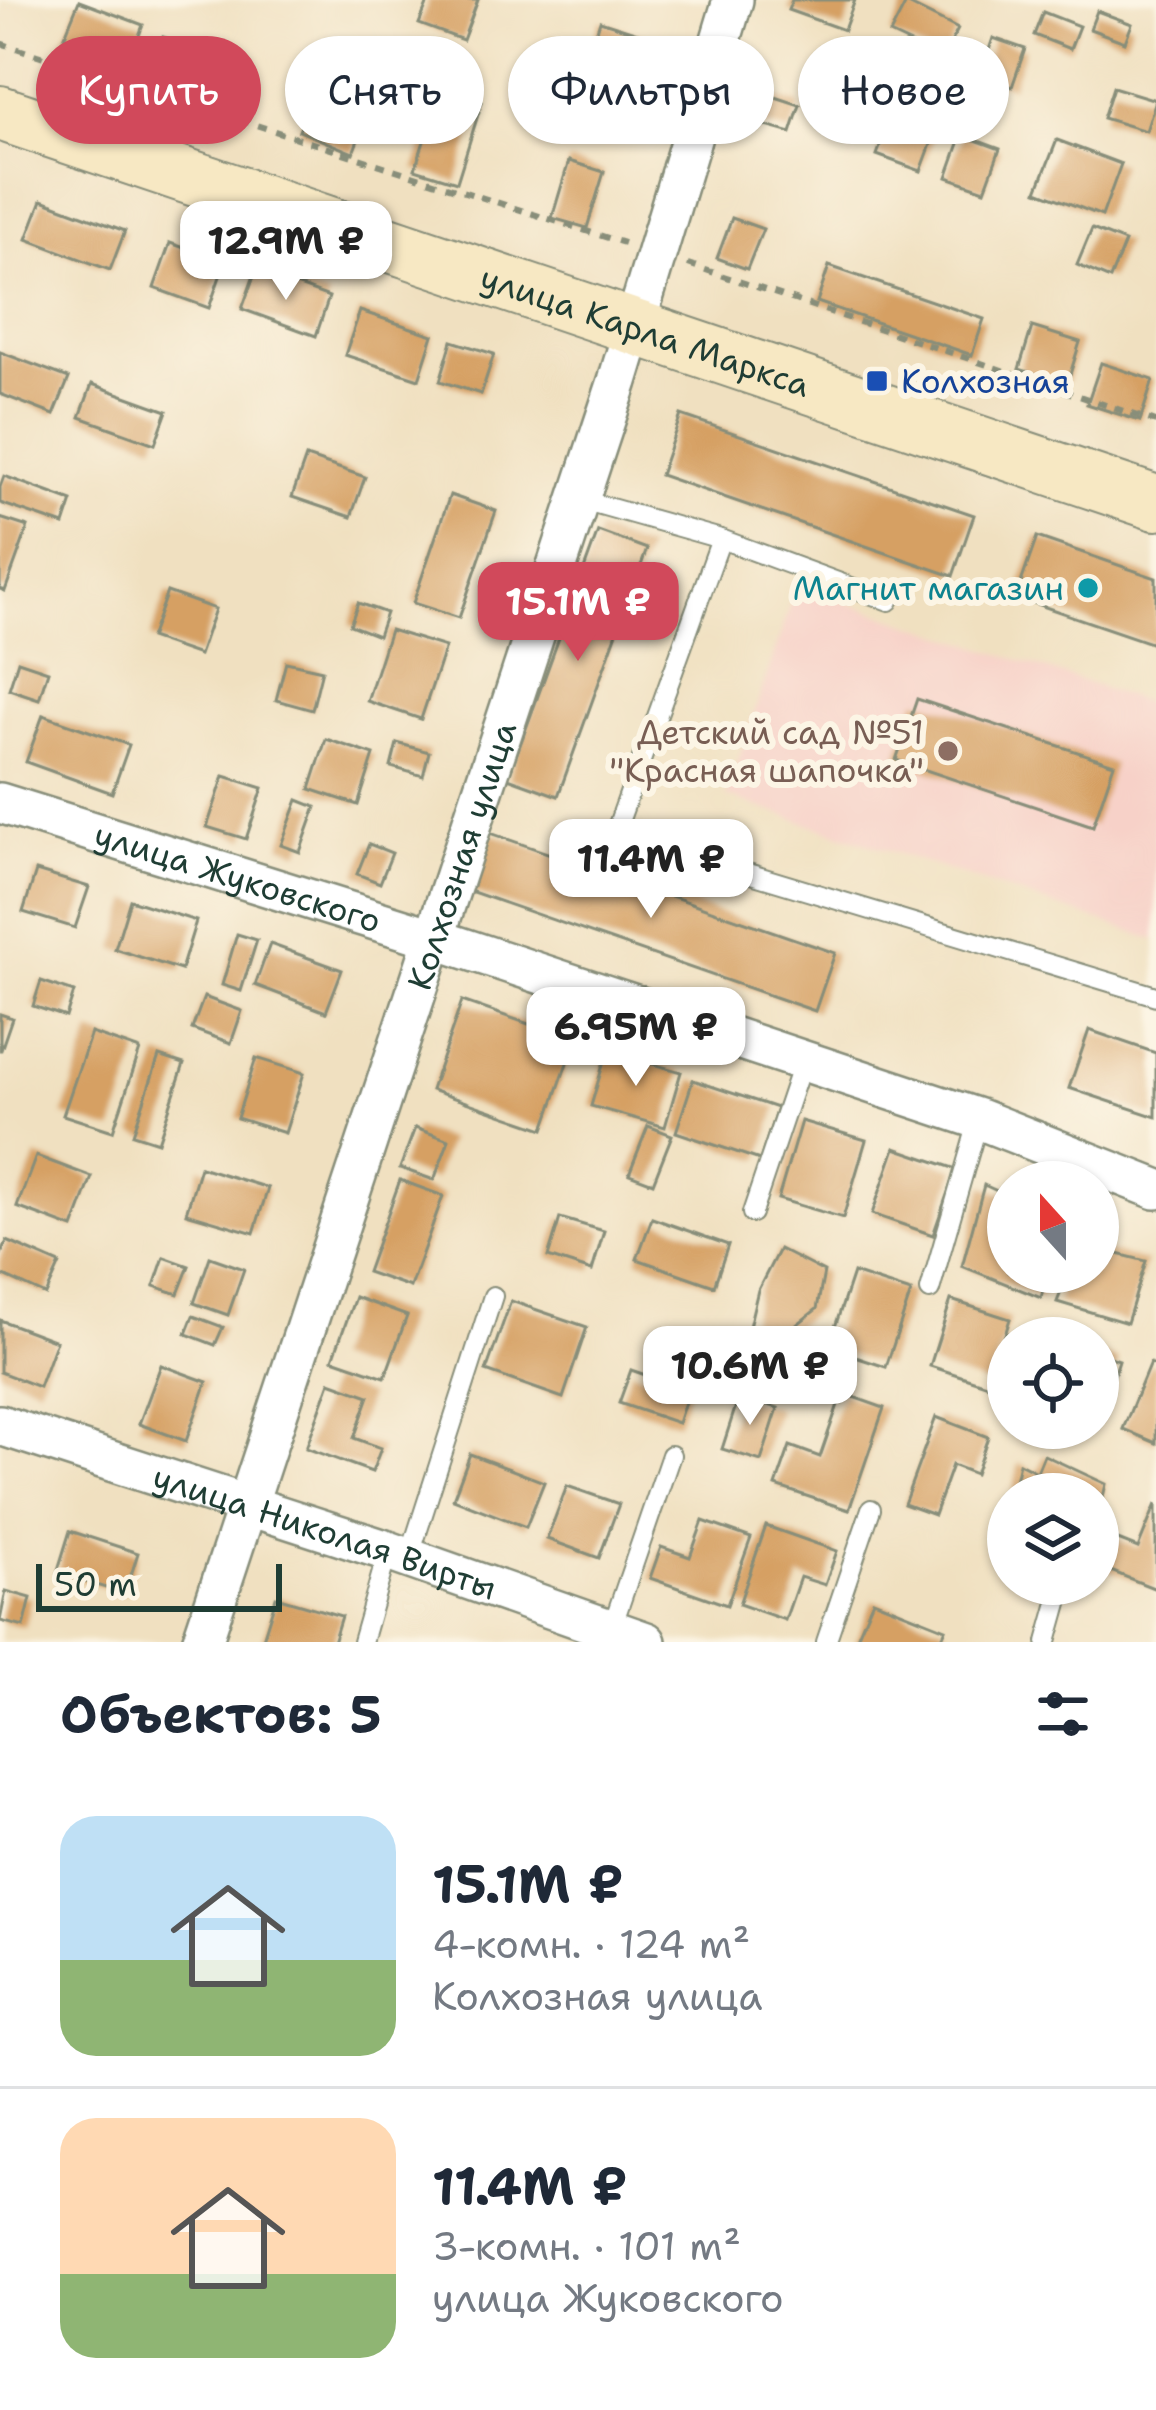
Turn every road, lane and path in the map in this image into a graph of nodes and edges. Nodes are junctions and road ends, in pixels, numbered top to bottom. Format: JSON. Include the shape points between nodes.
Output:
{"nodes":[{"id":1,"x":733,"y":0,"type":"edge"},
{"id":2,"x":0,"y":43,"type":"edge"},
{"id":3,"x":0,"y":113,"type":"edge"},
{"id":4,"x":658,"y":254,"type":"junction"},
{"id":5,"x":635,"y":328,"type":"junction"},
{"id":6,"x":1156,"y":422,"type":"edge"},
{"id":7,"x":579,"y":499,"type":"junction"},
{"id":8,"x":1156,"y":503,"type":"edge"},
{"id":9,"x":721,"y":538,"type":"junction"},
{"id":10,"x":890,"y":601,"type":"dead end"},
{"id":11,"x":0,"y":803,"type":"edge"},
{"id":12,"x":433,"y":938,"type":"junction"},
{"id":13,"x":1156,"y":996,"type":"edge"},
{"id":14,"x":803,"y":1061,"type":"junction"},
{"id":15,"x":979,"y":1119,"type":"junction"},
{"id":16,"x":1156,"y":1189,"type":"edge"},
{"id":17,"x":752,"y":1213,"type":"dead end"},
{"id":18,"x":930,"y":1290,"type":"dead end"},
{"id":19,"x":493,"y":1296,"type":"dead end"},
{"id":20,"x":0,"y":1425,"type":"edge"},
{"id":21,"x":671,"y":1455,"type":"dead end"},
{"id":22,"x":246,"y":1503,"type":"junction"},
{"id":23,"x":872,"y":1508,"type":"dead end"},
{"id":24,"x":399,"y":1554,"type":"junction"},
{"id":25,"x":1057,"y":1605,"type":"edge"},
{"id":26,"x":629,"y":1636,"type":"edge"},
{"id":27,"x":202,"y":1642,"type":"edge"},
{"id":28,"x":362,"y":1642,"type":"edge"},
{"id":29,"x":826,"y":1642,"type":"edge"},
{"id":30,"x":1047,"y":1642,"type":"edge"}],
"edges":[{"from":1,"to":4,"type":"street","name":"Колхозная улица"},
{"from":2,"to":4,"type":"path"},
{"from":3,"to":5,"type":"main road","name":"улица Карла Маркса"},
{"from":4,"to":5,"type":"street","name":"Колхозная улица"},
{"from":4,"to":6,"type":"path"},
{"from":5,"to":7,"type":"street","name":"Колхозная улица"},
{"from":5,"to":8,"type":"main road","name":"улица Карла Маркса"},
{"from":7,"to":9,"type":"lane"},
{"from":7,"to":12,"type":"street","name":"Колхозная улица"},
{"from":9,"to":10,"type":"lane"},
{"from":9,"to":13,"type":"lane","via":[[615,833]]},
{"from":11,"to":12,"type":"street","name":"улица Жуковского"},
{"from":12,"to":14,"type":"street","name":"улица Жуковского"},
{"from":12,"to":22,"type":"street","name":"Колхозная улица"},
{"from":14,"to":15,"type":"street","name":"улица Жуковского"},
{"from":14,"to":17,"type":"lane"},
{"from":15,"to":16,"type":"street","name":"улица Жуковского"},
{"from":15,"to":18,"type":"lane"},
{"from":19,"to":24,"type":"lane"},
{"from":20,"to":22,"type":"street","name":"улица Николая Вирты"},
{"from":21,"to":26,"type":"lane"},
{"from":22,"to":24,"type":"street","name":"улица Николая Вирты"},
{"from":22,"to":27,"type":"street","name":"Колхозная улица"},
{"from":23,"to":29,"type":"lane"},
{"from":24,"to":26,"type":"street","name":"улица Николая Вирты"},
{"from":24,"to":28,"type":"lane"},
{"from":25,"to":30,"type":"lane"}]}
